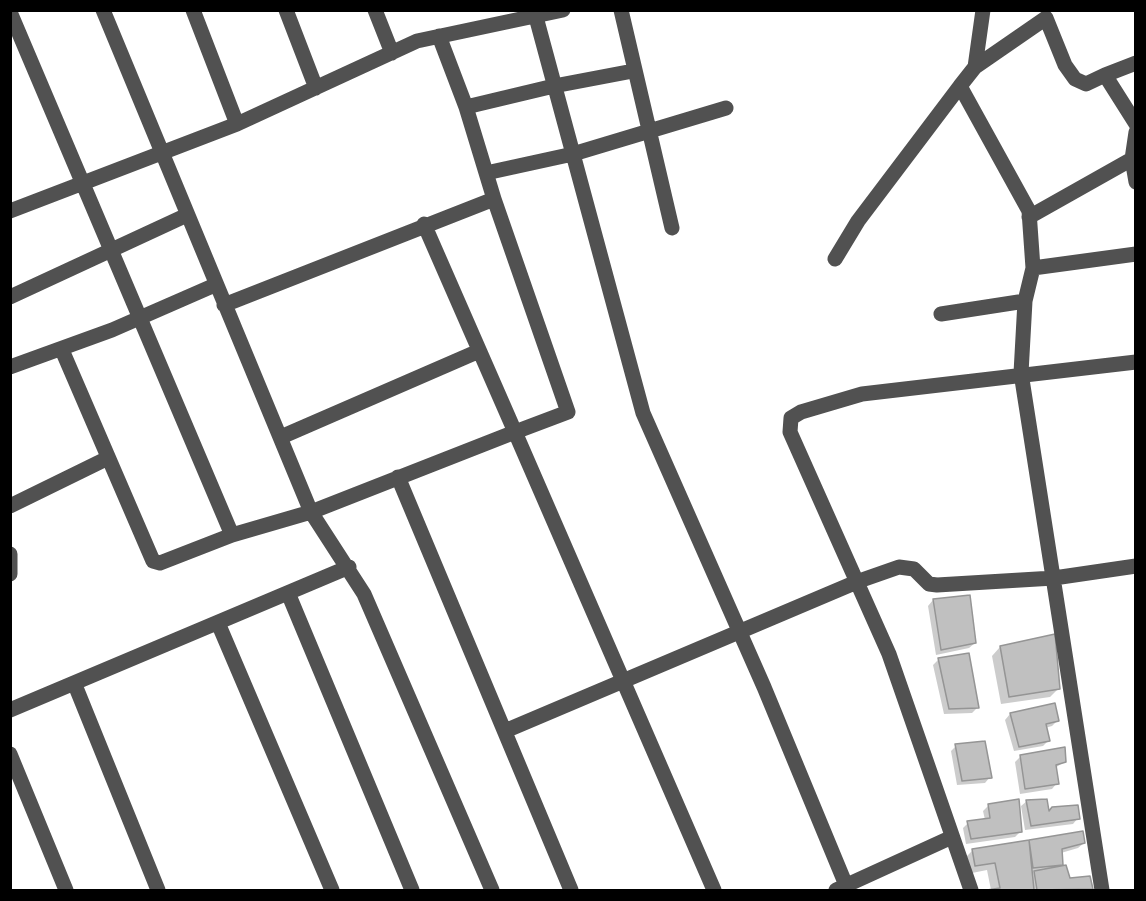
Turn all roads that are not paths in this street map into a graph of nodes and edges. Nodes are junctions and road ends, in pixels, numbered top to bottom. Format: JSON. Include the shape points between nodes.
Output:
{"nodes":[{"id":1,"x":103,"y":10,"type":"edge"},
{"id":2,"x":193,"y":10,"type":"edge"},
{"id":3,"x":286,"y":10,"type":"edge"},
{"id":4,"x":375,"y":10,"type":"edge"},
{"id":5,"x":563,"y":10,"type":"edge"},
{"id":6,"x":621,"y":10,"type":"edge"},
{"id":7,"x":983,"y":10,"type":"edge"},
{"id":8,"x":10,"y":12,"type":"edge"},
{"id":9,"x":536,"y":17,"type":"junction"},
{"id":10,"x":439,"y":36,"type":"junction"},
{"id":11,"x":392,"y":52,"type":"junction"},
{"id":12,"x":1136,"y":63,"type":"edge"},
{"id":13,"x":975,"y":67,"type":"junction"},
{"id":14,"x":633,"y":71,"type":"junction"},
{"id":15,"x":1105,"y":75,"type":"junction"},
{"id":16,"x":554,"y":86,"type":"junction"},
{"id":17,"x":960,"y":86,"type":"junction"},
{"id":18,"x":316,"y":88,"type":"junction"},
{"id":19,"x":466,"y":107,"type":"junction"},
{"id":20,"x":726,"y":108,"type":"dead end"},
{"id":21,"x":237,"y":124,"type":"junction"},
{"id":22,"x":1136,"y":124,"type":"edge"},
{"id":23,"x":651,"y":130,"type":"junction"},
{"id":24,"x":1136,"y":132,"type":"edge"},
{"id":25,"x":162,"y":153,"type":"junction"},
{"id":26,"x":573,"y":154,"type":"junction"},
{"id":27,"x":1132,"y":159,"type":"junction"},
{"id":28,"x":486,"y":173,"type":"junction"},
{"id":29,"x":1136,"y":182,"type":"edge"},
{"id":30,"x":81,"y":184,"type":"junction"},
{"id":31,"x":494,"y":199,"type":"junction"},
{"id":32,"x":10,"y":211,"type":"edge"},
{"id":33,"x":187,"y":215,"type":"junction"},
{"id":34,"x":1029,"y":217,"type":"junction"},
{"id":35,"x":424,"y":225,"type":"junction"},
{"id":36,"x":672,"y":228,"type":"dead end"},
{"id":37,"x":110,"y":250,"type":"junction"},
{"id":38,"x":1136,"y":254,"type":"edge"},
{"id":39,"x":835,"y":258,"type":"dead end"},
{"id":40,"x":1033,"y":268,"type":"junction"},
{"id":41,"x":215,"y":285,"type":"junction"},
{"id":42,"x":10,"y":297,"type":"edge"},
{"id":43,"x":1025,"y":301,"type":"junction"},
{"id":44,"x":224,"y":305,"type":"junction"},
{"id":45,"x":941,"y":315,"type":"dead end"},
{"id":46,"x":140,"y":318,"type":"junction"},
{"id":47,"x":62,"y":350,"type":"junction"},
{"id":48,"x":479,"y":351,"type":"junction"},
{"id":49,"x":1136,"y":362,"type":"edge"},
{"id":50,"x":10,"y":367,"type":"edge"},
{"id":51,"x":1021,"y":374,"type":"junction"},
{"id":52,"x":515,"y":432,"type":"junction"},
{"id":53,"x":281,"y":437,"type":"junction"},
{"id":54,"x":108,"y":458,"type":"junction"},
{"id":55,"x":398,"y":477,"type":"junction"},
{"id":56,"x":10,"y":506,"type":"edge"},
{"id":57,"x":311,"y":512,"type":"junction"},
{"id":58,"x":232,"y":535,"type":"junction"},
{"id":59,"x":10,"y":554,"type":"edge"},
{"id":60,"x":1136,"y":566,"type":"edge"},
{"id":61,"x":349,"y":567,"type":"junction"},
{"id":62,"x":10,"y":574,"type":"edge"},
{"id":63,"x":1054,"y":578,"type":"junction"},
{"id":64,"x":859,"y":581,"type":"junction"},
{"id":65,"x":288,"y":593,"type":"junction"},
{"id":66,"x":218,"y":623,"type":"junction"},
{"id":67,"x":740,"y":633,"type":"junction"},
{"id":68,"x":623,"y":682,"type":"junction"},
{"id":69,"x":75,"y":685,"type":"junction"},
{"id":70,"x":10,"y":710,"type":"edge"},
{"id":71,"x":505,"y":731,"type":"junction"},
{"id":72,"x":10,"y":754,"type":"edge"},
{"id":73,"x":952,"y":837,"type":"junction"},
{"id":74,"x":844,"y":889,"type":"edge"},
{"id":75,"x":66,"y":891,"type":"edge"},
{"id":76,"x":158,"y":891,"type":"edge"},
{"id":77,"x":332,"y":891,"type":"edge"},
{"id":78,"x":412,"y":891,"type":"edge"},
{"id":79,"x":492,"y":891,"type":"edge"},
{"id":80,"x":571,"y":891,"type":"edge"},
{"id":81,"x":714,"y":891,"type":"edge"},
{"id":82,"x":971,"y":891,"type":"edge"},
{"id":83,"x":1102,"y":891,"type":"edge"}],
"edges":[{"from":1,"to":25,"type":"street"},
{"from":2,"to":21,"type":"street"},
{"from":3,"to":18,"type":"street"},
{"from":4,"to":11,"type":"street"},
{"from":5,"to":9,"type":"street"},
{"from":6,"to":14,"type":"street"},
{"from":7,"to":13,"type":"street"},
{"from":8,"to":30,"type":"street"},
{"from":9,"to":10,"type":"street"},
{"from":9,"to":16,"type":"street"},
{"from":10,"to":11,"type":"street"},
{"from":10,"to":19,"type":"street"},
{"from":11,"to":18,"type":"street"},
{"from":12,"to":15,"type":"street"},
{"from":13,"to":15,"type":"street","via":[[1046,18],[1065,65],[1078,82],[1086,84]]},
{"from":13,"to":17,"type":"street"},
{"from":14,"to":16,"type":"street"},
{"from":14,"to":23,"type":"street"},
{"from":15,"to":22,"type":"street"},
{"from":16,"to":19,"type":"street"},
{"from":16,"to":26,"type":"street"},
{"from":17,"to":34,"type":"street"},
{"from":17,"to":39,"type":"street","via":[[858,221]]},
{"from":18,"to":21,"type":"street"},
{"from":19,"to":28,"type":"street"},
{"from":20,"to":23,"type":"street"},
{"from":21,"to":25,"type":"street"},
{"from":23,"to":26,"type":"street"},
{"from":23,"to":36,"type":"street"},
{"from":24,"to":27,"type":"street"},
{"from":25,"to":30,"type":"street"},
{"from":25,"to":33,"type":"street"},
{"from":26,"to":28,"type":"street"},
{"from":26,"to":67,"type":"street","via":[[643,413]]},
{"from":27,"to":29,"type":"street"},
{"from":27,"to":34,"type":"street"},
{"from":28,"to":31,"type":"street"},
{"from":30,"to":32,"type":"street"},
{"from":30,"to":37,"type":"street"},
{"from":31,"to":35,"type":"street"},
{"from":31,"to":52,"type":"street","via":[[568,412]]},
{"from":33,"to":37,"type":"street"},
{"from":33,"to":41,"type":"street"},
{"from":34,"to":40,"type":"street"},
{"from":35,"to":44,"type":"street"},
{"from":35,"to":48,"type":"street"},
{"from":37,"to":42,"type":"street"},
{"from":37,"to":46,"type":"street"},
{"from":38,"to":40,"type":"street"},
{"from":40,"to":43,"type":"street"},
{"from":41,"to":44,"type":"street"},
{"from":41,"to":46,"type":"street"},
{"from":43,"to":45,"type":"street"},
{"from":43,"to":51,"type":"street"},
{"from":44,"to":53,"type":"street"},
{"from":46,"to":47,"type":"street"},
{"from":46,"to":58,"type":"street"},
{"from":47,"to":50,"type":"street"},
{"from":47,"to":54,"type":"street"},
{"from":48,"to":52,"type":"street"},
{"from":48,"to":53,"type":"street"},
{"from":49,"to":51,"type":"street"},
{"from":51,"to":63,"type":"street"},
{"from":51,"to":64,"type":"street","via":[[862,394],[791,418],[790,432]]},
{"from":52,"to":55,"type":"street"},
{"from":52,"to":68,"type":"street"},
{"from":53,"to":57,"type":"street"},
{"from":54,"to":56,"type":"street"},
{"from":54,"to":58,"type":"street","via":[[153,561],[159,563]]},
{"from":55,"to":57,"type":"street"},
{"from":55,"to":71,"type":"street"},
{"from":57,"to":58,"type":"street"},
{"from":57,"to":61,"type":"street"},
{"from":59,"to":62,"type":"street"},
{"from":60,"to":63,"type":"street"},
{"from":61,"to":65,"type":"street"},
{"from":61,"to":79,"type":"street"},
{"from":63,"to":64,"type":"street","via":[[938,585],[929,584],[914,569],[898,567]]},
{"from":63,"to":83,"type":"street"},
{"from":64,"to":67,"type":"street"},
{"from":64,"to":73,"type":"street","via":[[889,654]]},
{"from":65,"to":66,"type":"street"},
{"from":65,"to":78,"type":"street"},
{"from":66,"to":69,"type":"street"},
{"from":66,"to":77,"type":"street"},
{"from":67,"to":68,"type":"street"},
{"from":67,"to":74,"type":"street"},
{"from":68,"to":71,"type":"street"},
{"from":68,"to":81,"type":"street"},
{"from":69,"to":70,"type":"street"},
{"from":69,"to":76,"type":"street"},
{"from":71,"to":80,"type":"street"},
{"from":72,"to":75,"type":"street"},
{"from":73,"to":74,"type":"street"},
{"from":73,"to":82,"type":"street"}]}
